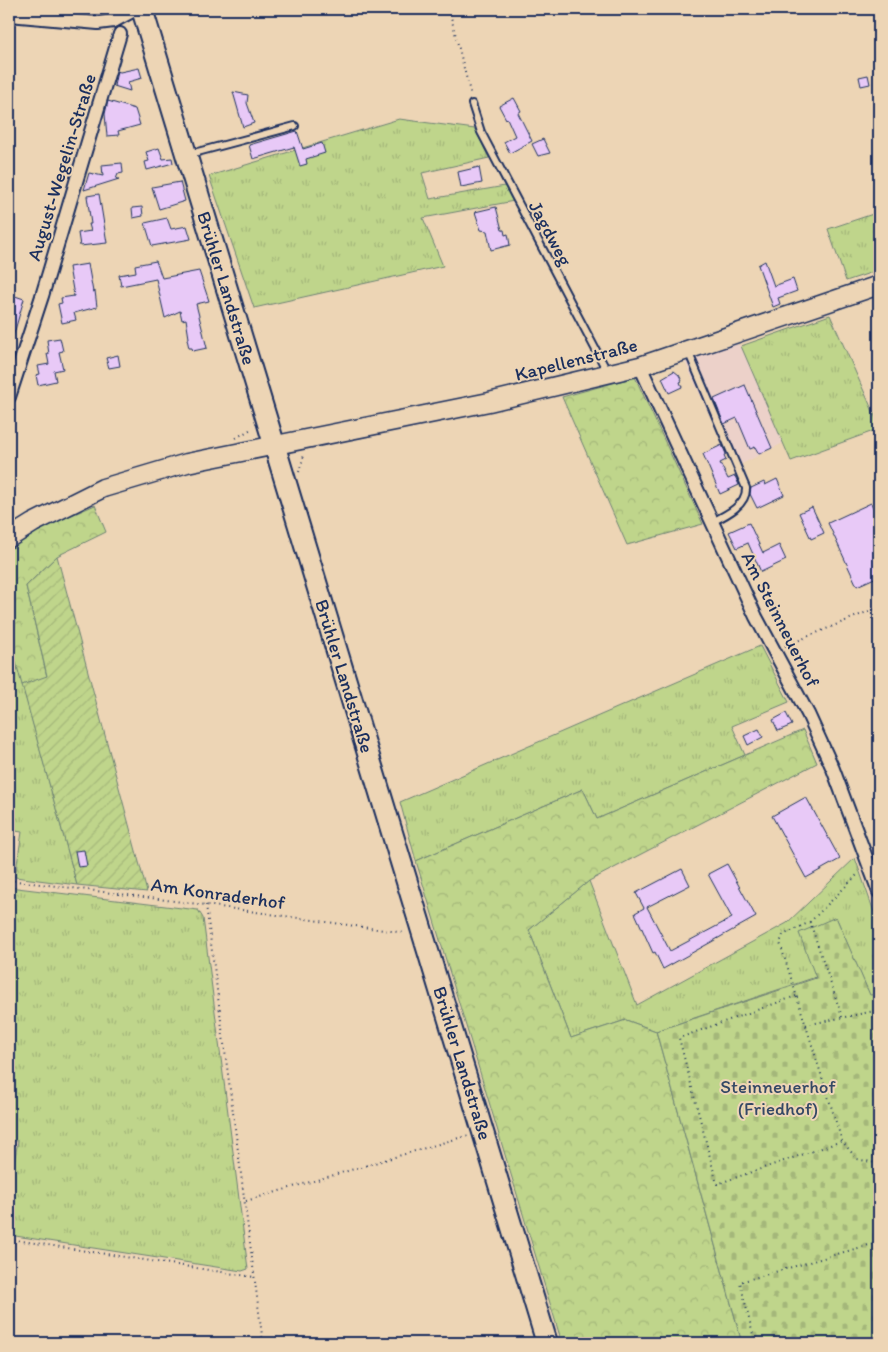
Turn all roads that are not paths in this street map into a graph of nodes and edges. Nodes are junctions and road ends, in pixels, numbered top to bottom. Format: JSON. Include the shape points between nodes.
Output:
{"nodes":[{"id":1,"x":9,"y":14,"type":"edge"},
{"id":2,"x":144,"y":14,"type":"edge"},
{"id":3,"x":120,"y":34,"type":"dead end"},
{"id":4,"x":472,"y":104,"type":"road end"},
{"id":5,"x":295,"y":126,"type":"dead end"},
{"id":6,"x":186,"y":155,"type":"junction"},
{"id":7,"x":879,"y":285,"type":"edge"},
{"id":8,"x":687,"y":350,"type":"junction"},
{"id":9,"x":640,"y":366,"type":"junction"},
{"id":10,"x":609,"y":374,"type":"junction"},
{"id":11,"x":9,"y":396,"type":"edge"},
{"id":12,"x":275,"y":446,"type":"junction"},
{"id":13,"x":712,"y":522,"type":"junction"},
{"id":14,"x":9,"y":538,"type":"edge"},
{"id":15,"x":879,"y":892,"type":"edge"},
{"id":16,"x":547,"y":1343,"type":"edge"}],
"edges":[{"from":1,"to":2,"type":"street","via":[[98,24]]},
{"from":2,"to":6,"type":"main road","name":"Brühler Landstraße"},
{"from":3,"to":11,"type":"street","name":"August-Wegelin-Straße"},
{"from":4,"to":10,"type":"lane","name":"Jagdweg","via":[[482,132]]},
{"from":5,"to":6,"type":"lane"},
{"from":6,"to":12,"type":"main road","name":"Brühler Landstraße"},
{"from":7,"to":8,"type":"main road","name":"Kapellenstraße"},
{"from":8,"to":9,"type":"main road","name":"Kapellenstraße"},
{"from":8,"to":13,"type":"lane","via":[[746,488],[742,501]]},
{"from":9,"to":10,"type":"main road","name":"Kapellenstraße"},
{"from":9,"to":13,"type":"street","name":"Am Steinneuerhof"},
{"from":10,"to":12,"type":"main road","name":"Kapellenstraße"},
{"from":12,"to":14,"type":"main road","name":"Kapellenstraße","via":[[187,464],[102,488],[33,522]]},
{"from":12,"to":16,"type":"main road","name":"Brühler Landstraße"},
{"from":13,"to":15,"type":"street","name":"Am Steinneuerhof","via":[[833,769]]}]}
